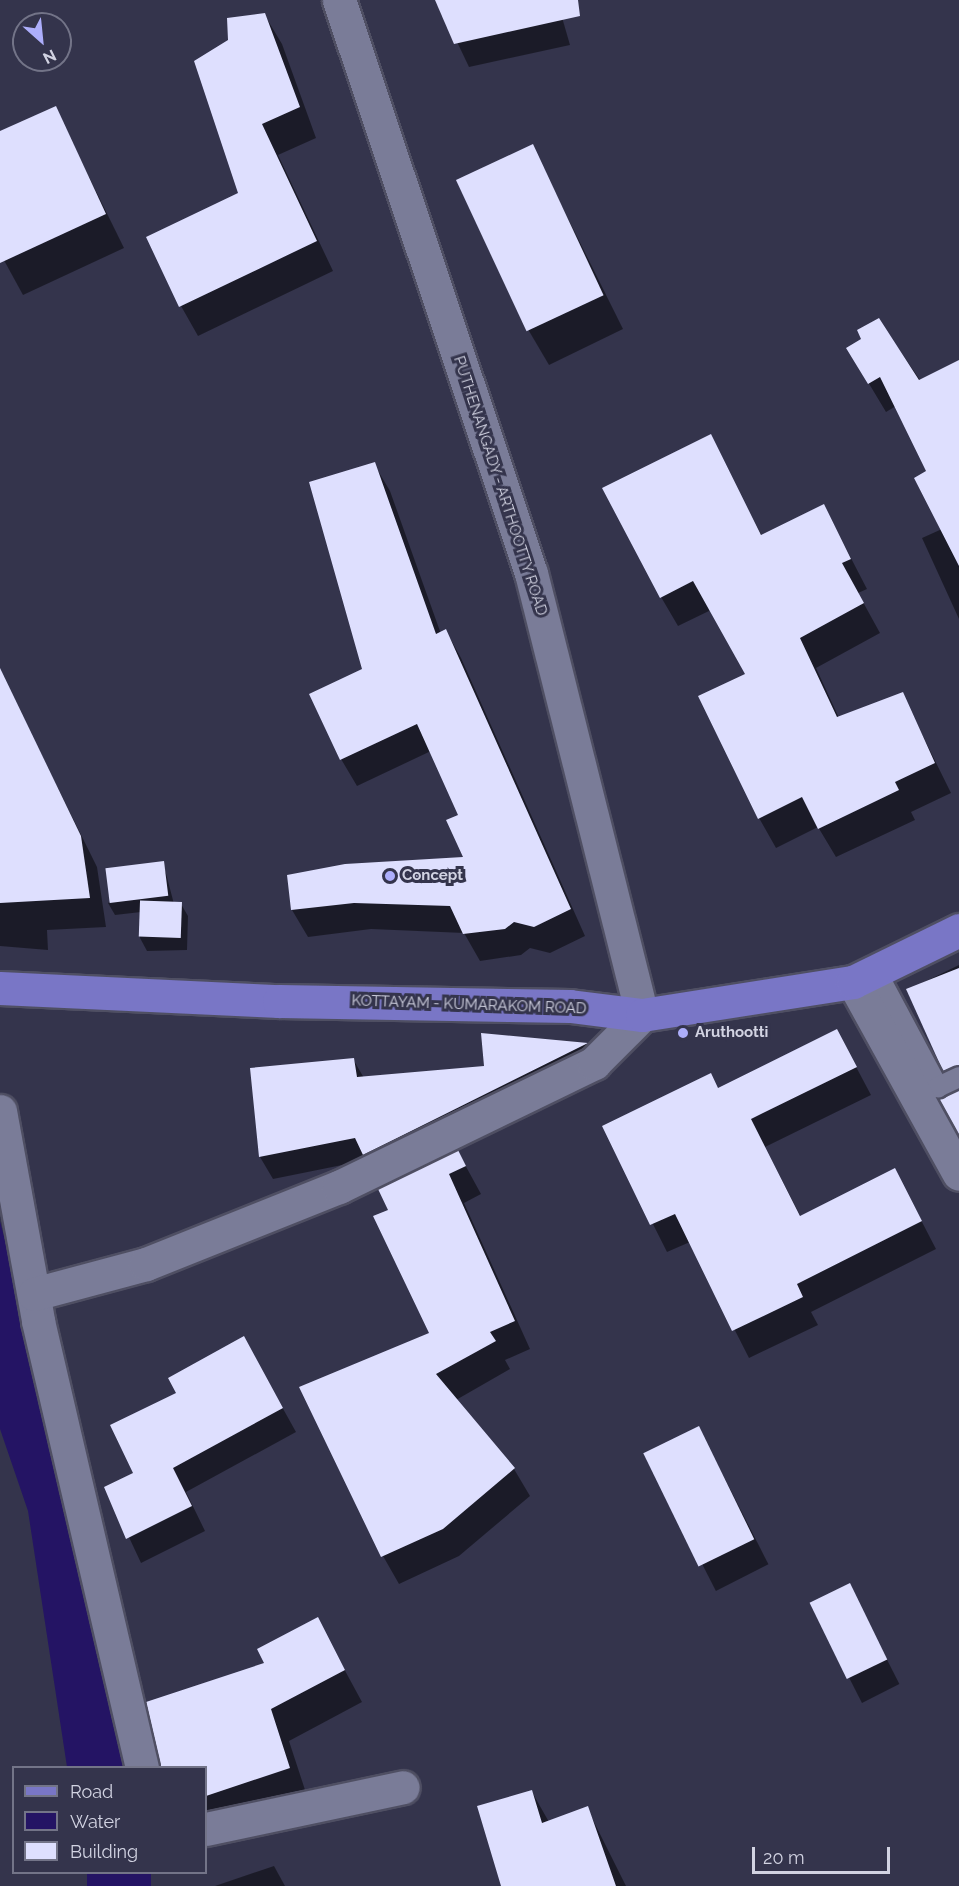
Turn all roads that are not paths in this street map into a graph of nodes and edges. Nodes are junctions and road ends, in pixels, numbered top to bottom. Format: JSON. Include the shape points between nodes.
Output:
{"nodes":[{"id":1,"x":339,"y":0,"type":"edge"},
{"id":2,"x":959,"y":930,"type":"edge"},
{"id":3,"x":865,"y":977,"type":"junction"},
{"id":4,"x":0,"y":988,"type":"edge"},
{"id":5,"x":642,"y":1015,"type":"junction"},
{"id":6,"x":959,"y":1077,"type":"edge"},
{"id":7,"x":0,"y":1111,"type":"edge"},
{"id":8,"x":959,"y":1174,"type":"edge"},
{"id":9,"x":34,"y":1294,"type":"junction"},
{"id":10,"x":142,"y":1766,"type":"edge"},
{"id":11,"x":404,"y":1787,"type":"dead end"},
{"id":12,"x":207,"y":1829,"type":"edge"}],
"edges":[{"from":1,"to":5,"type":"street","name":"PUTHENANGADY - ARTHOOTTY ROAD","via":[[531,573]]},
{"from":2,"to":3,"type":"main road","name":"KOTTAYAM - KUMARAKOM ROAD"},
{"from":3,"to":5,"type":"main road","name":"KOTTAYAM - KUMARAKOM ROAD"},
{"from":3,"to":6,"type":"lane","via":[[938,1087]]},
{"from":3,"to":8,"type":"street"},
{"from":4,"to":5,"type":"main road","name":"KOTTAYAM - KUMARAKOM ROAD","via":[[279,1001],[570,1006]]},
{"from":5,"to":9,"type":"street","via":[[594,1063],[339,1186],[146,1264]]},
{"from":7,"to":9,"type":"street"},
{"from":9,"to":10,"type":"street"},
{"from":11,"to":12,"type":"street"}]}
